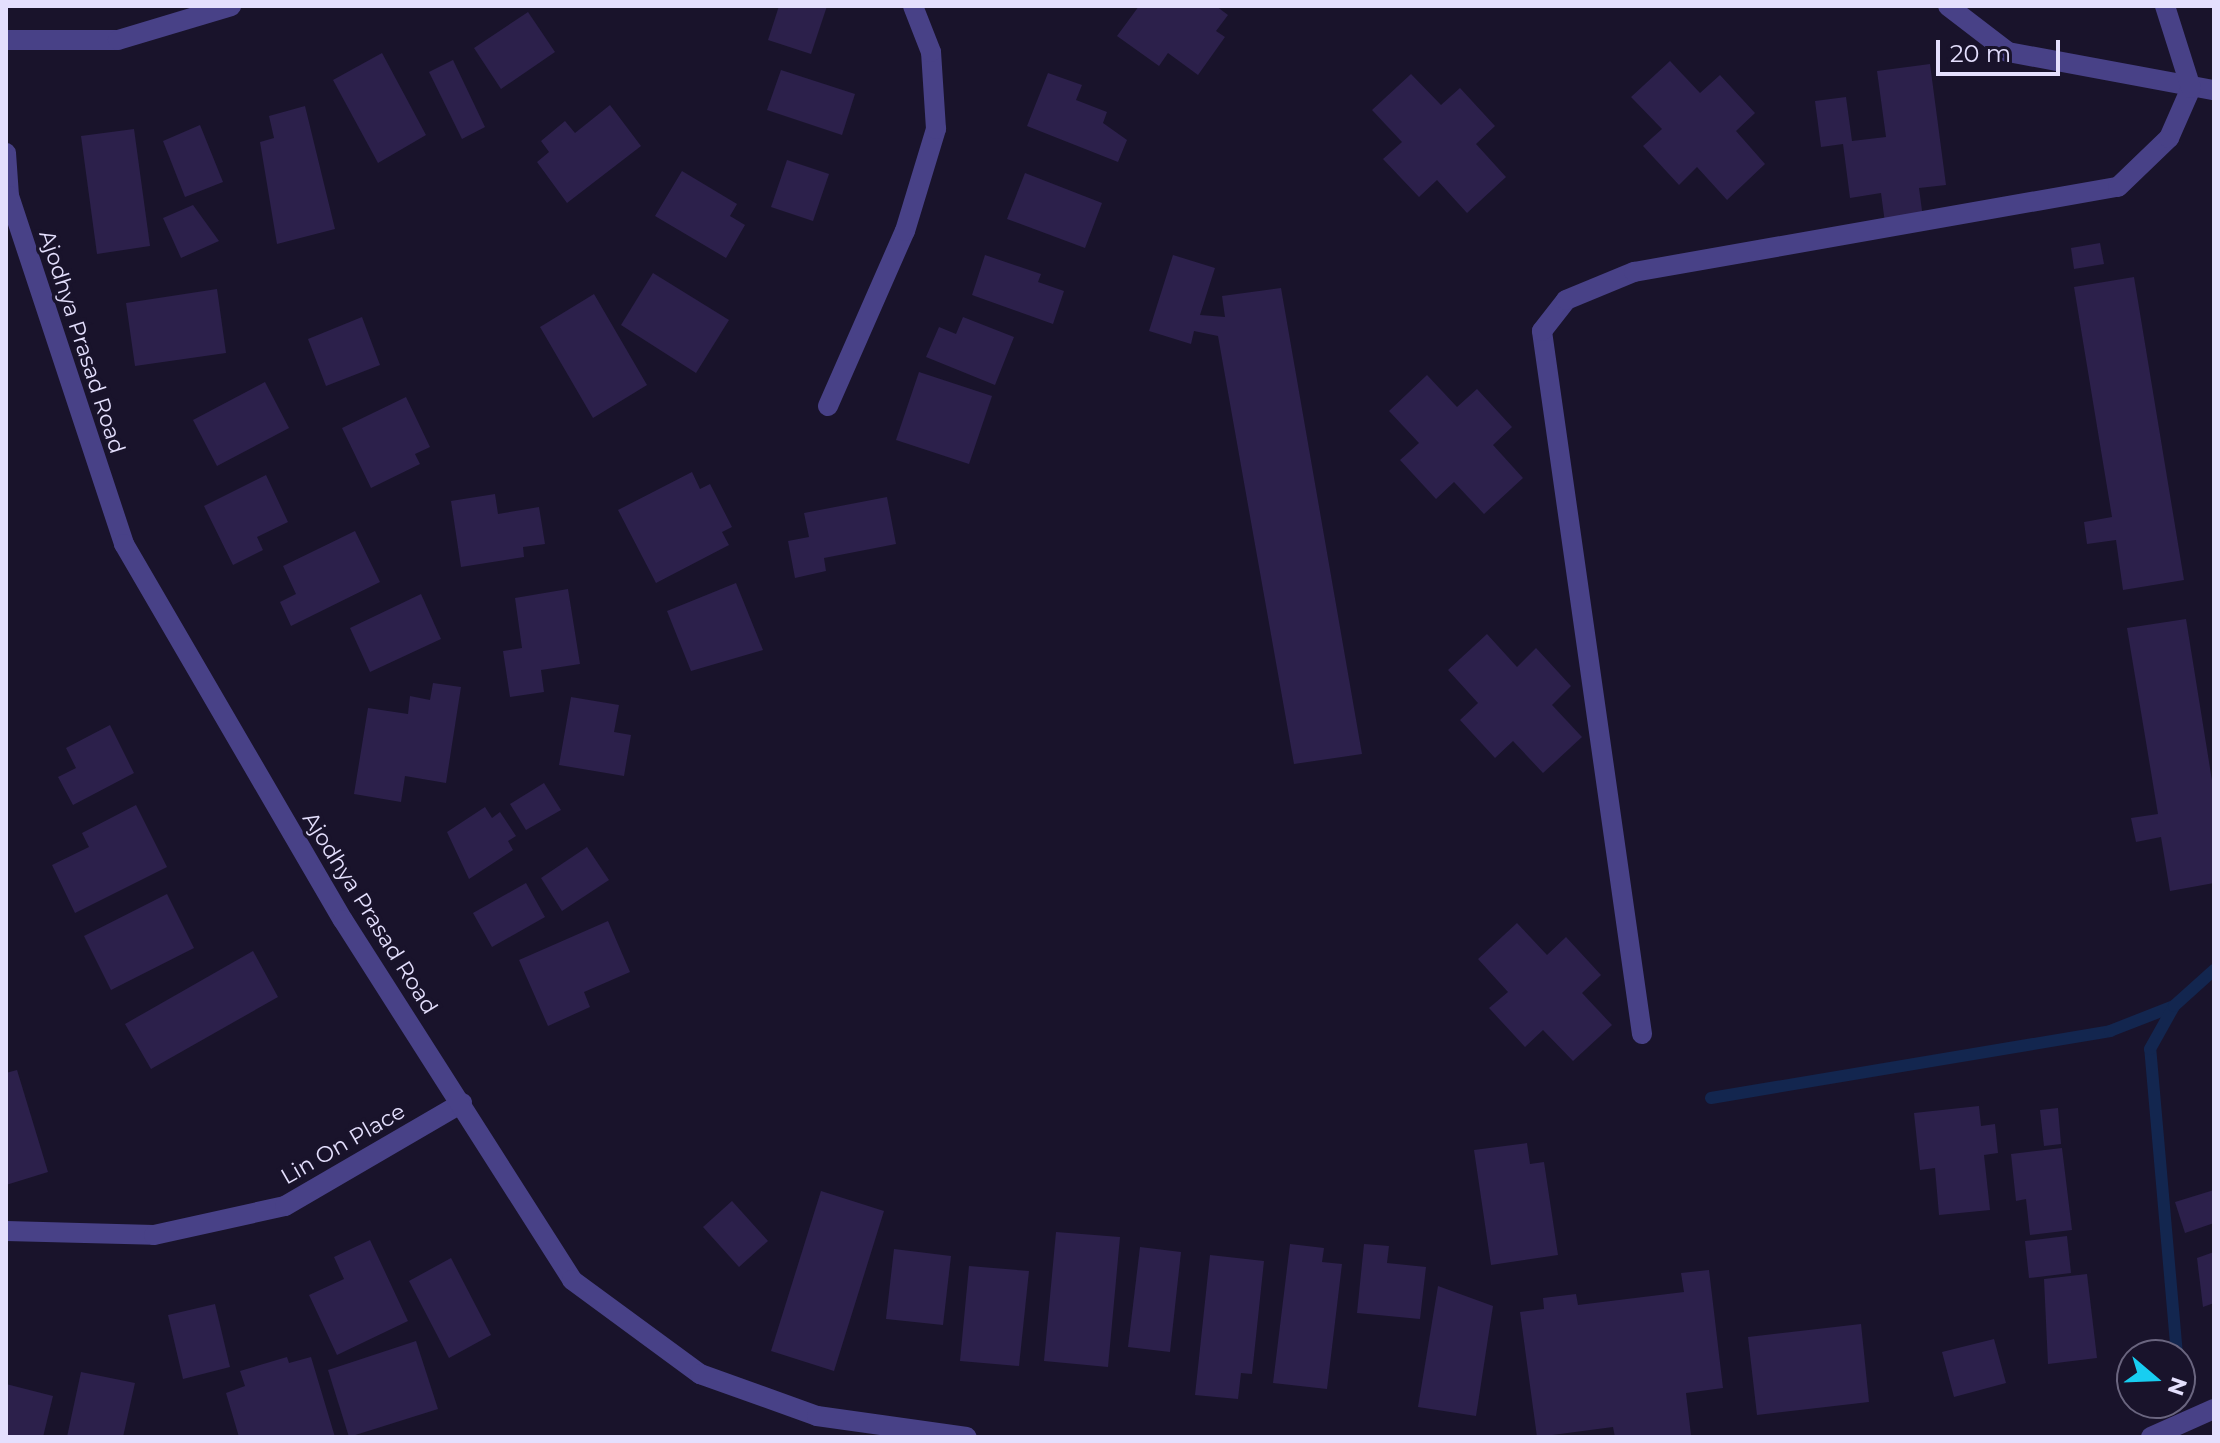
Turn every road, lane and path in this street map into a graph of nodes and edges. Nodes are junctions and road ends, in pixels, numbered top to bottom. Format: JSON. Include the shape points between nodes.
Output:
{"nodes":[{"id":1,"x":231,"y":6,"type":"edge"},
{"id":2,"x":913,"y":6,"type":"edge"},
{"id":3,"x":1948,"y":6,"type":"edge"},
{"id":4,"x":2165,"y":6,"type":"edge"},
{"id":5,"x":6,"y":40,"type":"edge"},
{"id":6,"x":2191,"y":88,"type":"junction"},
{"id":7,"x":2214,"y":90,"type":"edge"},
{"id":8,"x":6,"y":153,"type":"edge"},
{"id":9,"x":8,"y":197,"type":"edge"},
{"id":10,"x":828,"y":406,"type":"dead end"},
{"id":11,"x":1642,"y":1034,"type":"dead end"},
{"id":12,"x":462,"y":1103,"type":"junction"},
{"id":13,"x":6,"y":1231,"type":"edge"},
{"id":14,"x":2214,"y":1409,"type":"edge"},
{"id":15,"x":967,"y":1437,"type":"edge"},
{"id":16,"x":2151,"y":1437,"type":"edge"}],
"edges":[{"from":1,"to":5,"type":"street","via":[[118,40]]},
{"from":2,"to":10,"type":"street","via":[[931,52],[936,129],[905,231]]},
{"from":3,"to":6,"type":"street","via":[[2008,52]]},
{"from":4,"to":6,"type":"street"},
{"from":6,"to":7,"type":"street"},
{"from":6,"to":11,"type":"street","via":[[2169,138],[2118,187],[1634,272],[1566,300],[1542,331]]},
{"from":8,"to":9,"type":"street","name":"Ajodhya Prasad Road"},
{"from":9,"to":12,"type":"street","name":"Ajodhya Prasad Road","via":[[124,544],[343,920]]},
{"from":12,"to":13,"type":"street","name":"Lin On Place","via":[[285,1206],[154,1235]]},
{"from":12,"to":15,"type":"street","name":"Ajodhya Prasad Road","via":[[572,1280],[700,1374],[817,1416]]},
{"from":14,"to":16,"type":"street"}]}
